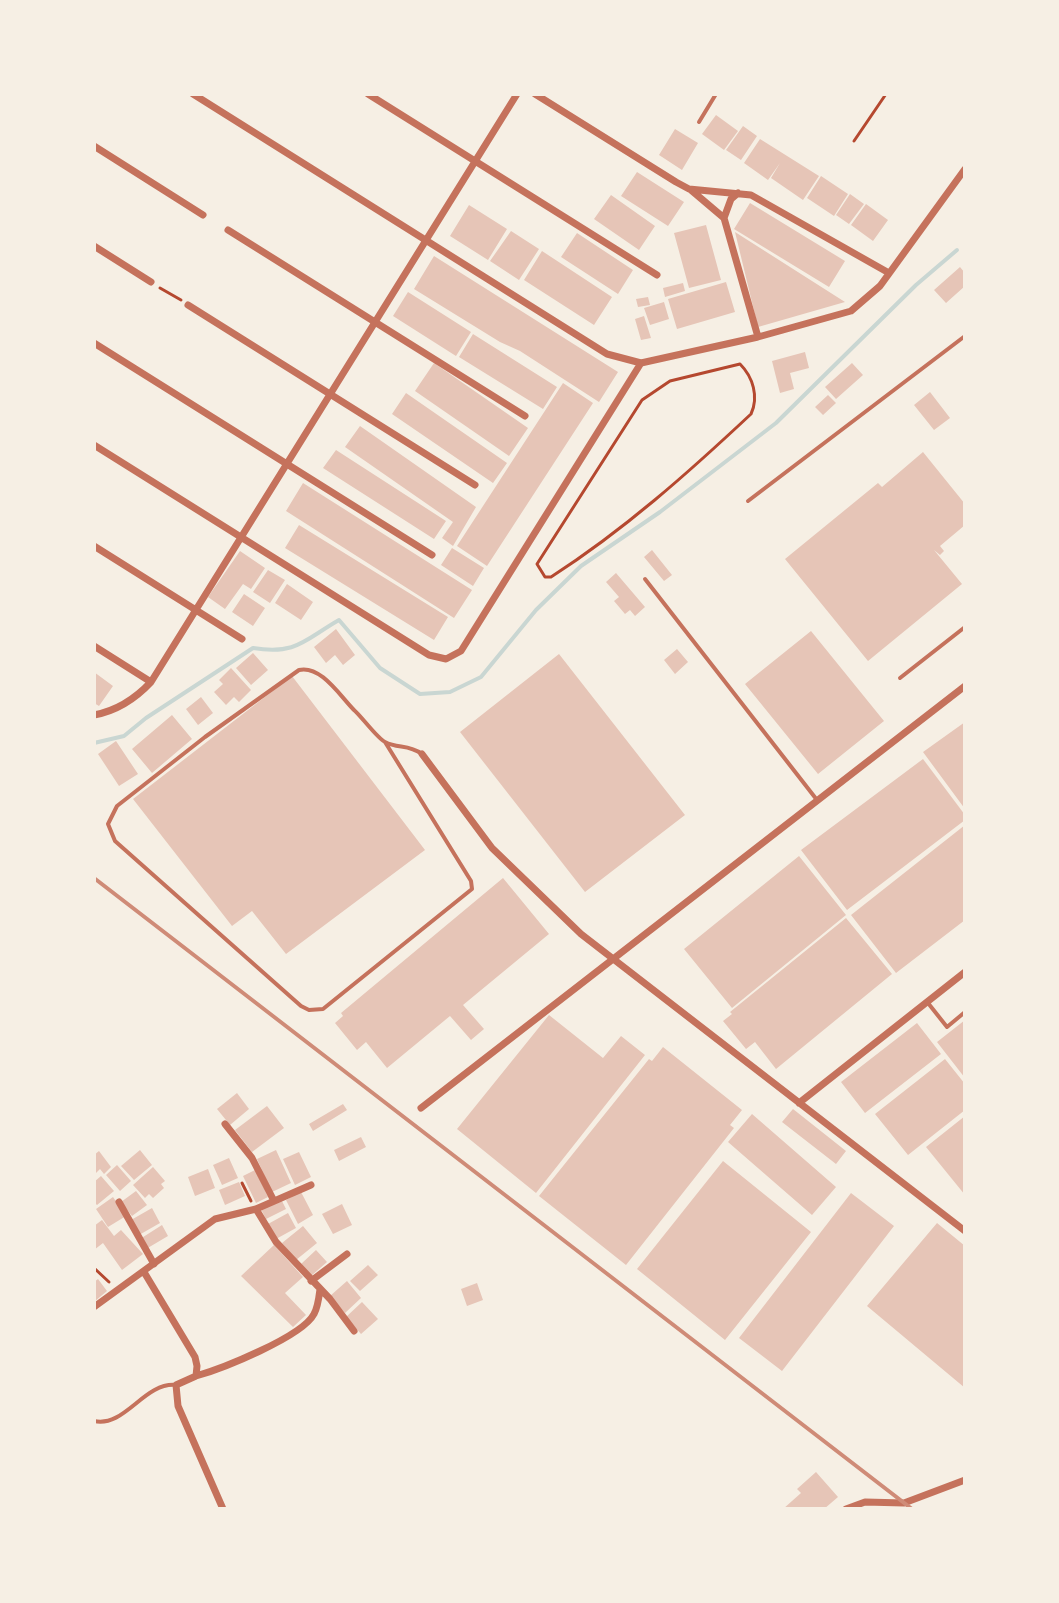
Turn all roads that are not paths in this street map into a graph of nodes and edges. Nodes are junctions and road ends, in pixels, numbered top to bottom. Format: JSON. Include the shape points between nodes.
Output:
{"nodes":[{"id":1,"x":193,"y":94,"type":"edge"},
{"id":2,"x":368,"y":94,"type":"edge"},
{"id":3,"x":517,"y":94,"type":"edge"},
{"id":4,"x":535,"y":94,"type":"edge"},
{"id":5,"x":716,"y":94,"type":"edge"},
{"id":6,"x":699,"y":122,"type":"dead end"},
{"id":7,"x":94,"y":146,"type":"edge"},
{"id":8,"x":475,"y":161,"type":"junction"},
{"id":9,"x":965,"y":169,"type":"edge"},
{"id":10,"x":689,"y":189,"type":"junction"},
{"id":11,"x":738,"y":193,"type":"junction"},
{"id":12,"x":203,"y":215,"type":"dead end"},
{"id":13,"x":724,"y":218,"type":"junction"},
{"id":14,"x":228,"y":230,"type":"dead end"},
{"id":15,"x":426,"y":240,"type":"junction"},
{"id":16,"x":94,"y":246,"type":"edge"},
{"id":17,"x":889,"y":273,"type":"junction"},
{"id":18,"x":657,"y":275,"type":"dead end"},
{"id":19,"x":151,"y":282,"type":"road end"},
{"id":20,"x":188,"y":305,"type":"road end"},
{"id":21,"x":375,"y":323,"type":"junction"},
{"id":22,"x":965,"y":336,"type":"edge"},
{"id":23,"x":758,"y":337,"type":"junction"},
{"id":24,"x":94,"y":343,"type":"edge"},
{"id":25,"x":641,"y":363,"type":"junction"},
{"id":26,"x":330,"y":394,"type":"junction"},
{"id":27,"x":525,"y":416,"type":"dead end"},
{"id":28,"x":94,"y":445,"type":"edge"},
{"id":29,"x":287,"y":464,"type":"junction"},
{"id":30,"x":475,"y":485,"type":"dead end"},
{"id":31,"x":748,"y":501,"type":"dead end"},
{"id":32,"x":241,"y":537,"type":"junction"},
{"id":33,"x":94,"y":546,"type":"edge"},
{"id":34,"x":432,"y":555,"type":"dead end"},
{"id":35,"x":645,"y":579,"type":"dead end"},
{"id":36,"x":196,"y":610,"type":"junction"},
{"id":37,"x":965,"y":627,"type":"edge"},
{"id":38,"x":242,"y":639,"type":"dead end"},
{"id":39,"x":94,"y":646,"type":"edge"},
{"id":40,"x":900,"y":678,"type":"dead end"},
{"id":41,"x":151,"y":682,"type":"junction"},
{"id":42,"x":965,"y":686,"type":"edge"},
{"id":43,"x":94,"y":715,"type":"edge"},
{"id":44,"x":385,"y":742,"type":"junction"},
{"id":45,"x":422,"y":754,"type":"joint"},
{"id":46,"x":817,"y":800,"type":"junction"},
{"id":47,"x":613,"y":959,"type":"junction"},
{"id":48,"x":965,"y":972,"type":"edge"},
{"id":49,"x":927,"y":1001,"type":"junction"},
{"id":50,"x":965,"y":1012,"type":"edge"},
{"id":51,"x":799,"y":1103,"type":"junction"},
{"id":52,"x":421,"y":1108,"type":"dead end"},
{"id":53,"x":225,"y":1124,"type":"dead end"},
{"id":54,"x":311,"y":1185,"type":"dead end"},
{"id":55,"x":274,"y":1201,"type":"junction"},
{"id":56,"x":119,"y":1202,"type":"dead end"},
{"id":57,"x":256,"y":1209,"type":"junction"},
{"id":58,"x":965,"y":1231,"type":"edge"},
{"id":59,"x":347,"y":1254,"type":"dead end"},
{"id":60,"x":154,"y":1264,"type":"junction"},
{"id":61,"x":144,"y":1272,"type":"junction"},
{"id":62,"x":311,"y":1281,"type":"junction"},
{"id":63,"x":320,"y":1289,"type":"junction"},
{"id":64,"x":94,"y":1307,"type":"edge"},
{"id":65,"x":354,"y":1331,"type":"dead end"},
{"id":66,"x":196,"y":1376,"type":"junction"},
{"id":67,"x":176,"y":1385,"type":"junction"},
{"id":68,"x":94,"y":1421,"type":"edge"},
{"id":69,"x":965,"y":1480,"type":"edge"},
{"id":70,"x":223,"y":1509,"type":"edge"},
{"id":71,"x":846,"y":1509,"type":"edge"}],
"edges":[{"from":1,"to":15,"type":"street"},
{"from":2,"to":8,"type":"street"},
{"from":3,"to":8,"type":"street"},
{"from":4,"to":10,"type":"street"},
{"from":5,"to":6,"type":"lane"},
{"from":7,"to":12,"type":"street"},
{"from":8,"to":15,"type":"street"},
{"from":8,"to":18,"type":"street"},
{"from":9,"to":17,"type":"street"},
{"from":10,"to":11,"type":"street"},
{"from":10,"to":13,"type":"street"},
{"from":11,"to":13,"type":"street"},
{"from":11,"to":17,"type":"street","via":[[767,202]]},
{"from":13,"to":23,"type":"street"},
{"from":14,"to":21,"type":"street"},
{"from":15,"to":21,"type":"street"},
{"from":15,"to":25,"type":"street","via":[[607,354]]},
{"from":16,"to":19,"type":"street"},
{"from":17,"to":23,"type":"street","via":[[851,311]]},
{"from":20,"to":26,"type":"street"},
{"from":21,"to":26,"type":"street"},
{"from":21,"to":27,"type":"street"},
{"from":22,"to":31,"type":"lane"},
{"from":23,"to":25,"type":"street"},
{"from":24,"to":29,"type":"street"},
{"from":25,"to":32,"type":"street","via":[[455,657],[429,655]]},
{"from":26,"to":29,"type":"street"},
{"from":26,"to":30,"type":"street"},
{"from":28,"to":32,"type":"street"},
{"from":29,"to":32,"type":"street"},
{"from":29,"to":34,"type":"street"},
{"from":32,"to":36,"type":"street"},
{"from":33,"to":36,"type":"street"},
{"from":35,"to":46,"type":"lane"},
{"from":36,"to":38,"type":"street"},
{"from":36,"to":41,"type":"street"},
{"from":37,"to":40,"type":"lane"},
{"from":39,"to":41,"type":"street"},
{"from":41,"to":43,"type":"street","via":[[139,695]]},
{"from":42,"to":46,"type":"street"},
{"from":44,"to":44,"type":"lane","via":[[472,889],[323,1009],[301,1006],[110,833],[108,824],[117,806],[299,670],[318,673]]},
{"from":44,"to":45,"type":"lane"},
{"from":45,"to":47,"type":"street","via":[[492,848]]},
{"from":46,"to":47,"type":"street"},
{"from":47,"to":51,"type":"street"},
{"from":47,"to":52,"type":"street"},
{"from":48,"to":49,"type":"street"},
{"from":49,"to":50,"type":"lane","via":[[947,1027]]},
{"from":49,"to":51,"type":"street"},
{"from":51,"to":58,"type":"street"},
{"from":53,"to":55,"type":"street","via":[[252,1158]]},
{"from":54,"to":55,"type":"street"},
{"from":55,"to":57,"type":"street"},
{"from":56,"to":60,"type":"street"},
{"from":57,"to":60,"type":"street","via":[[215,1219]]},
{"from":57,"to":62,"type":"street","via":[[276,1242]]},
{"from":59,"to":62,"type":"street"},
{"from":60,"to":61,"type":"street"},
{"from":61,"to":64,"type":"street"},
{"from":61,"to":66,"type":"street","via":[[195,1357]]},
{"from":62,"to":63,"type":"street"},
{"from":63,"to":65,"type":"street"},
{"from":63,"to":66,"type":"street","via":[[317,1309],[308,1322],[268,1347]]},
{"from":66,"to":67,"type":"street"},
{"from":67,"to":68,"type":"lane","via":[[154,1391],[112,1420]]},
{"from":67,"to":70,"type":"street","via":[[178,1406]]},
{"from":69,"to":71,"type":"street","via":[[904,1503],[865,1502]]}]}
